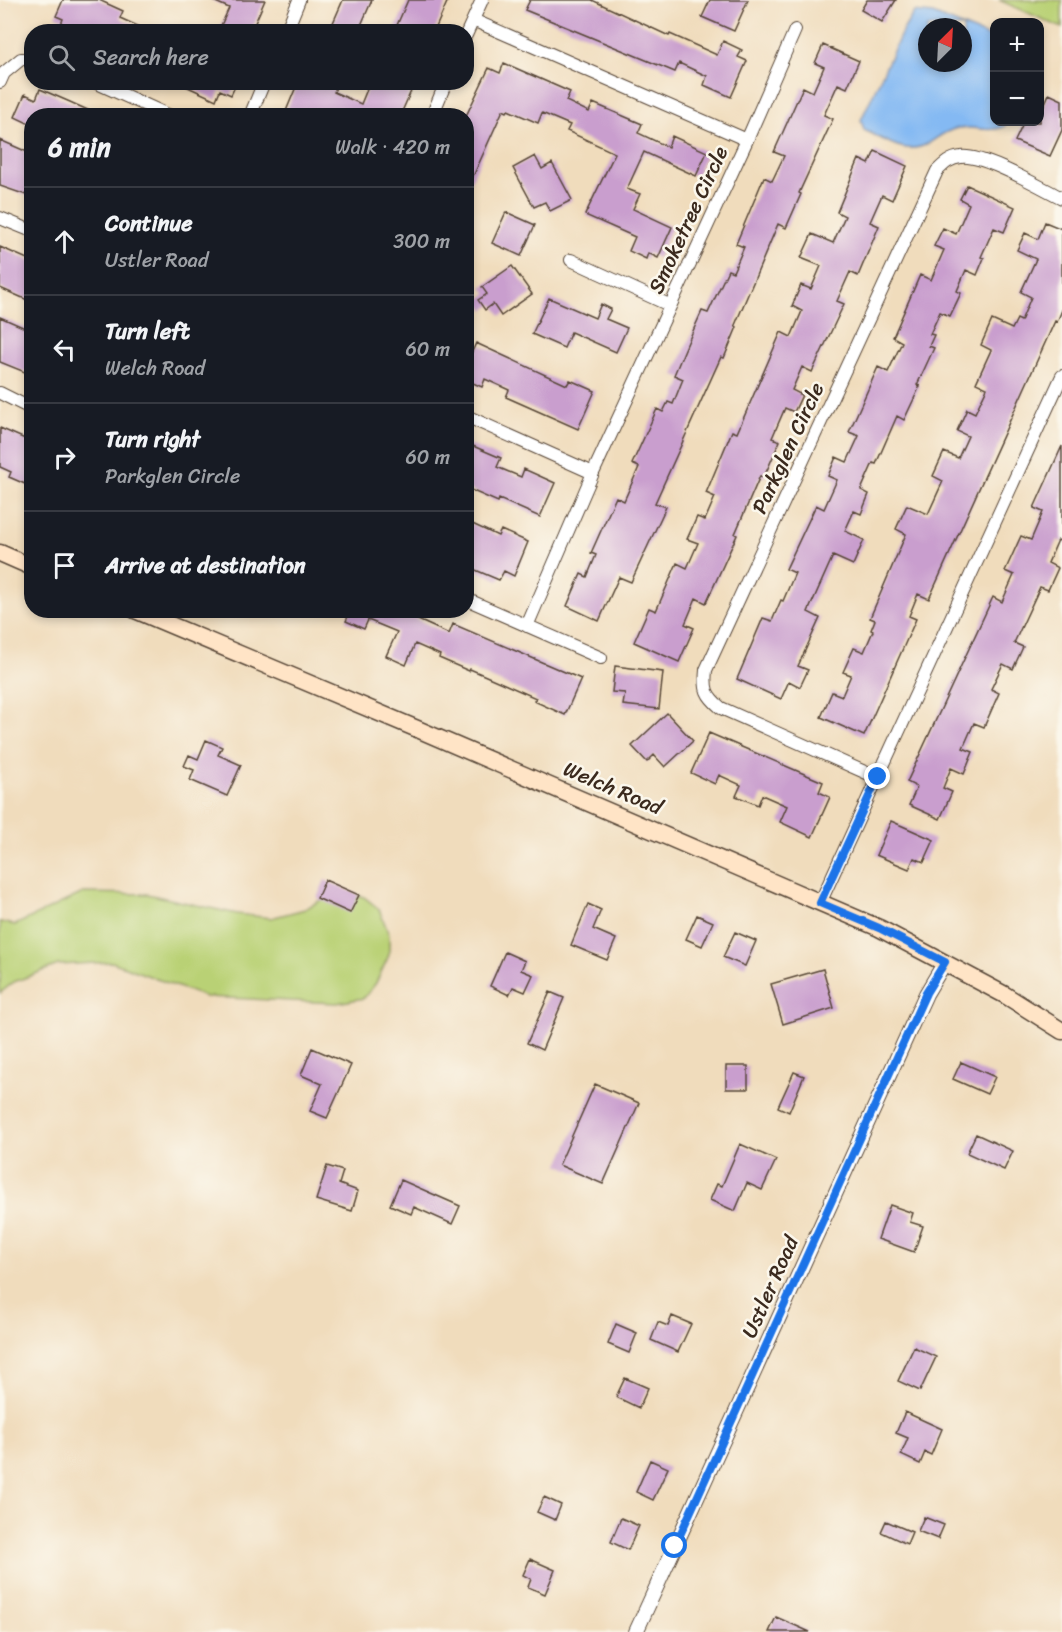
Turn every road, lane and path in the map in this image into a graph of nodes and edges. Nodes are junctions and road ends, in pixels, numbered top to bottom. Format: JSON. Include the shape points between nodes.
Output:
{"nodes":[{"id":1,"x":299,"y":0,"type":"edge"},
{"id":2,"x":482,"y":0,"type":"edge"},
{"id":3,"x":473,"y":20,"type":"junction"},
{"id":4,"x":289,"y":24,"type":"edge"},
{"id":5,"x":471,"y":24,"type":"edge"},
{"id":6,"x":795,"y":30,"type":"dead end"},
{"id":7,"x":24,"y":58,"type":"edge"},
{"id":8,"x":0,"y":82,"type":"edge"},
{"id":9,"x":113,"y":90,"type":"edge"},
{"id":10,"x":261,"y":90,"type":"edge"},
{"id":11,"x":443,"y":90,"type":"edge"},
{"id":12,"x":152,"y":108,"type":"edge"},
{"id":13,"x":253,"y":108,"type":"edge"},
{"id":14,"x":435,"y":108,"type":"edge"},
{"id":15,"x":747,"y":140,"type":"junction"},
{"id":16,"x":1062,"y":198,"type":"edge"},
{"id":17,"x":0,"y":218,"type":"edge"},
{"id":18,"x":24,"y":228,"type":"edge"},
{"id":19,"x":571,"y":260,"type":"dead end"},
{"id":20,"x":669,"y":305,"type":"junction"},
{"id":21,"x":1062,"y":376,"type":"edge"},
{"id":22,"x":0,"y":393,"type":"edge"},
{"id":23,"x":24,"y":405,"type":"edge"},
{"id":24,"x":474,"y":420,"type":"edge"},
{"id":25,"x":593,"y":473,"type":"junction"},
{"id":26,"x":0,"y":553,"type":"edge"},
{"id":27,"x":24,"y":564,"type":"edge"},
{"id":28,"x":474,"y":603,"type":"edge"},
{"id":29,"x":168,"y":618,"type":"edge"},
{"id":30,"x":527,"y":626,"type":"junction"},
{"id":31,"x":602,"y":658,"type":"dead end"},
{"id":32,"x":878,"y":777,"type":"junction"},
{"id":33,"x":820,"y":903,"type":"junction"},
{"id":34,"x":945,"y":962,"type":"junction"},
{"id":35,"x":1062,"y":1031,"type":"edge"},
{"id":36,"x":636,"y":1632,"type":"edge"}],
"edges":[{"from":1,"to":4,"type":"street"},
{"from":2,"to":3,"type":"street"},
{"from":3,"to":5,"type":"street"},
{"from":3,"to":15,"type":"street","name":"Smoketree Circle"},
{"from":6,"to":15,"type":"street"},
{"from":7,"to":8,"type":"street","via":[[4,73]]},
{"from":9,"to":12,"type":"street"},
{"from":10,"to":13,"type":"street"},
{"from":11,"to":14,"type":"street"},
{"from":15,"to":20,"type":"street","name":"Smoketree Circle"},
{"from":16,"to":32,"type":"street","name":"Parkglen Circle","via":[[976,158],[960,156],[937,171],[706,669],[708,696],[721,708]]},
{"from":17,"to":18,"type":"street"},
{"from":19,"to":20,"type":"street"},
{"from":20,"to":25,"type":"street","name":"Smoketree Circle"},
{"from":21,"to":32,"type":"street"},
{"from":22,"to":23,"type":"street"},
{"from":24,"to":25,"type":"street"},
{"from":25,"to":30,"type":"street","name":"Smoketree Circle"},
{"from":26,"to":27,"type":"main road"},
{"from":28,"to":30,"type":"street"},
{"from":29,"to":33,"type":"main road","name":"Welch Road"},
{"from":30,"to":31,"type":"street"},
{"from":32,"to":33,"type":"street"},
{"from":33,"to":34,"type":"main road","name":"Welch Road"},
{"from":34,"to":35,"type":"main road","name":"Welch Road"},
{"from":34,"to":36,"type":"street","name":"Ustler Road","via":[[926,993]]}]}
